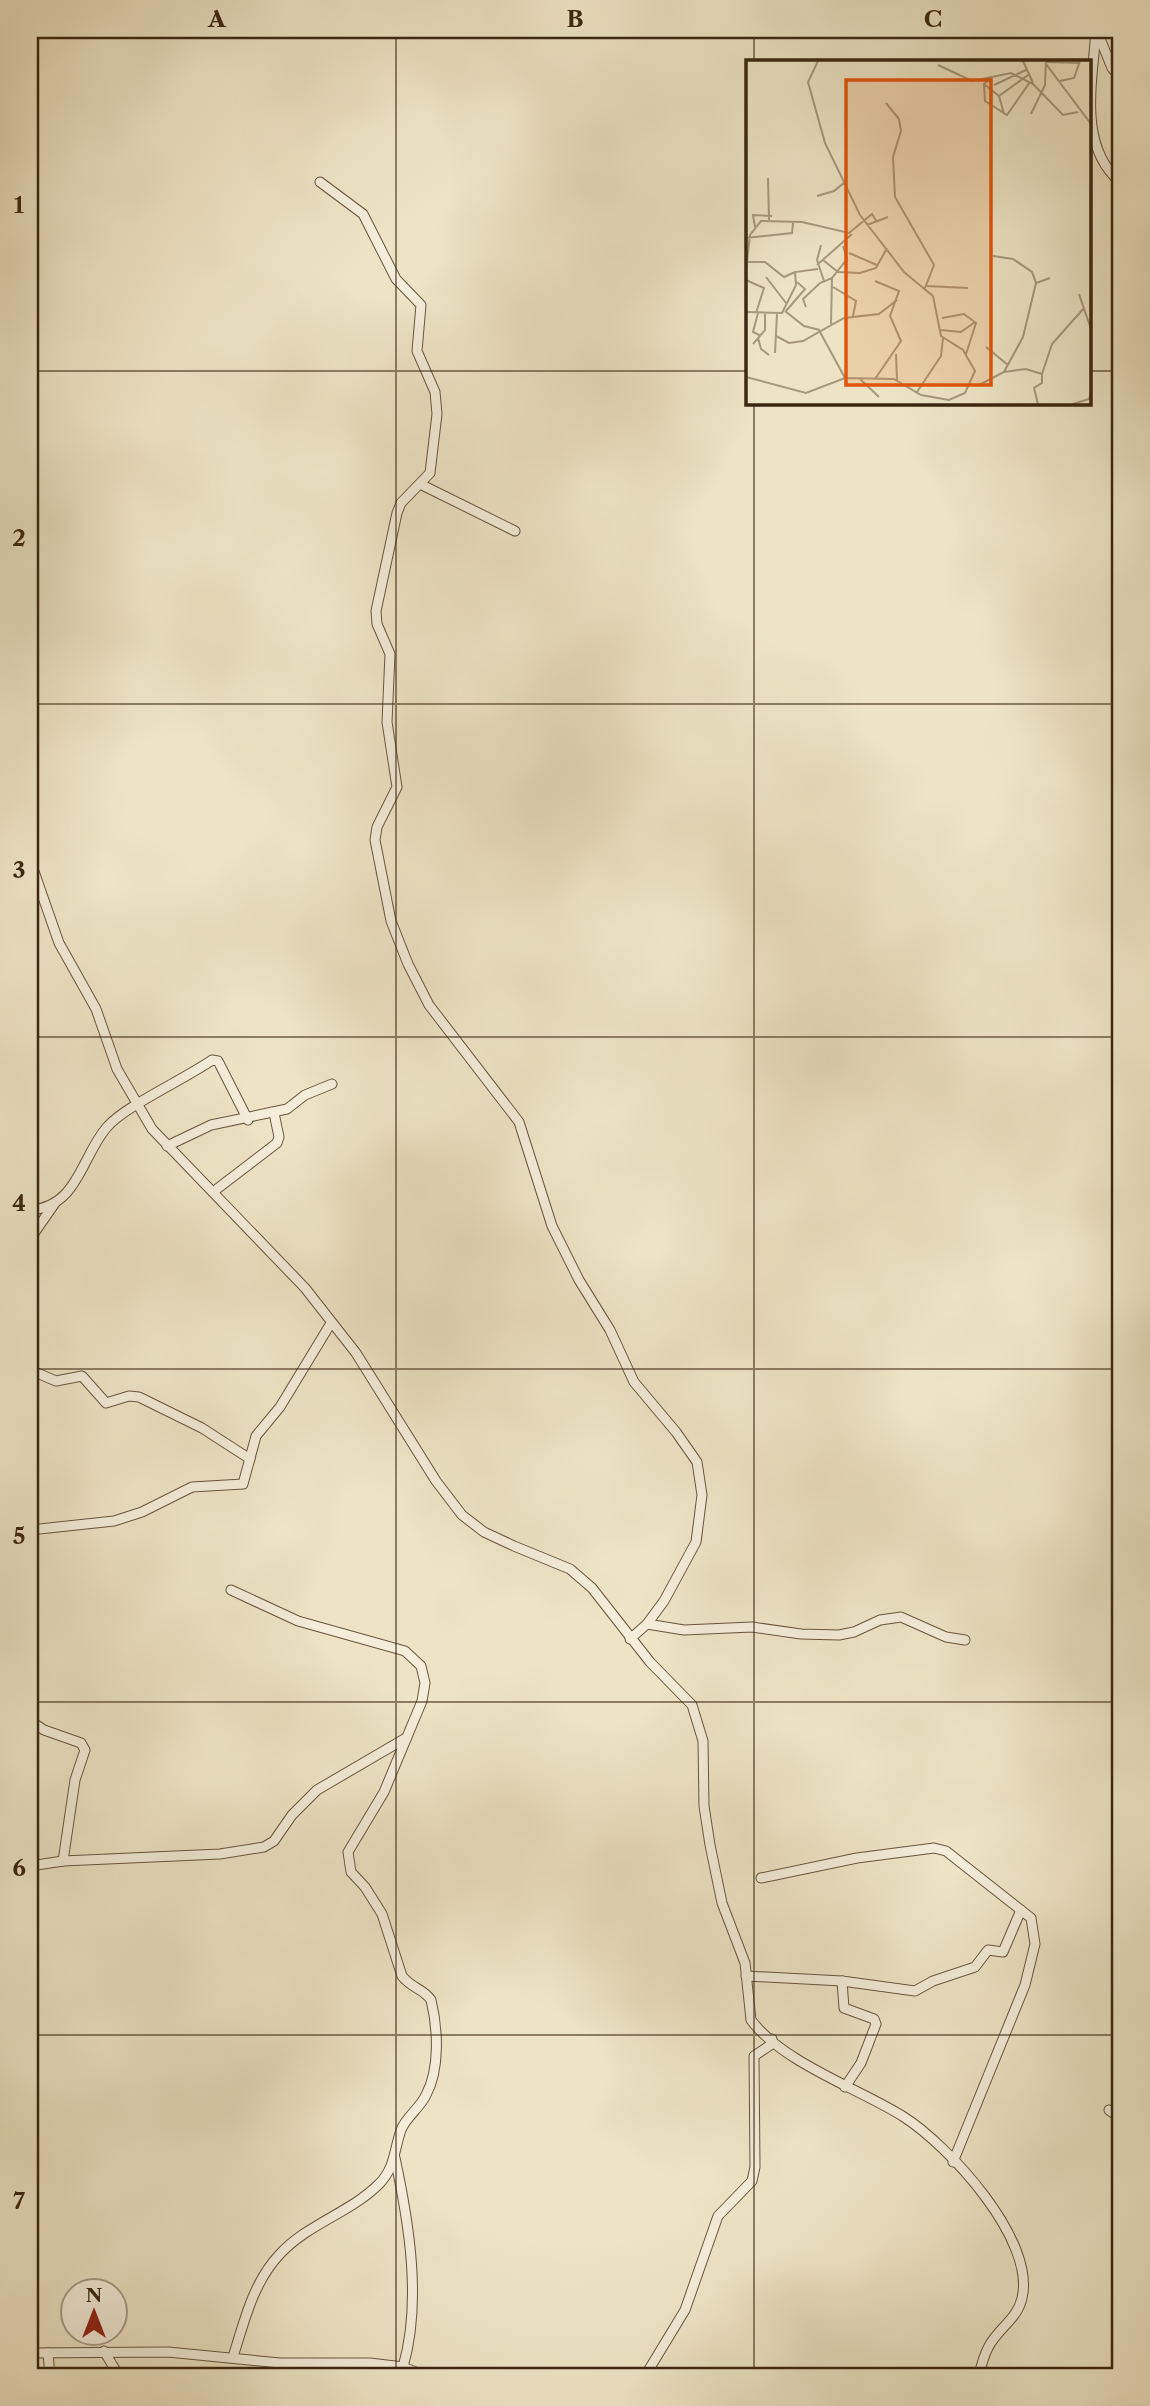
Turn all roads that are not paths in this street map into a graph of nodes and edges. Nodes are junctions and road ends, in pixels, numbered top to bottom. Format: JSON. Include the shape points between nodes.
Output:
{"nodes":[{"id":1,"x":1096,"y":30,"type":"edge"},
{"id":2,"x":1120,"y":77,"type":"edge"},
{"id":3,"x":320,"y":182,"type":"dead end"},
{"id":4,"x":1120,"y":182,"type":"edge"},
{"id":5,"x":422,"y":485,"type":"junction"},
{"id":6,"x":515,"y":531,"type":"dead end"},
{"id":7,"x":30,"y":860,"type":"edge"},
{"id":8,"x":332,"y":1084,"type":"dead end"},
{"id":9,"x":137,"y":1107,"type":"junction"},
{"id":10,"x":274,"y":1113,"type":"junction"},
{"id":11,"x":248,"y":1119,"type":"junction"},
{"id":12,"x":167,"y":1146,"type":"junction"},
{"id":13,"x":213,"y":1192,"type":"junction"},
{"id":14,"x":56,"y":1202,"type":"junction"},
{"id":15,"x":30,"y":1210,"type":"edge"},
{"id":16,"x":30,"y":1239,"type":"edge"},
{"id":17,"x":331,"y":1323,"type":"junction"},
{"id":18,"x":30,"y":1372,"type":"edge"},
{"id":19,"x":30,"y":1380,"type":"edge"},
{"id":20,"x":250,"y":1458,"type":"junction"},
{"id":21,"x":30,"y":1530,"type":"edge"},
{"id":22,"x":231,"y":1590,"type":"dead end"},
{"id":23,"x":647,"y":1624,"type":"junction"},
{"id":24,"x":630,"y":1639,"type":"junction"},
{"id":25,"x":965,"y":1640,"type":"dead end"},
{"id":26,"x":30,"y":1721,"type":"edge"},
{"id":27,"x":407,"y":1738,"type":"junction"},
{"id":28,"x":63,"y":1861,"type":"junction"},
{"id":29,"x":30,"y":1866,"type":"edge"},
{"id":30,"x":761,"y":1878,"type":"dead end"},
{"id":31,"x":1021,"y":1910,"type":"junction"},
{"id":32,"x":746,"y":1976,"type":"junction"},
{"id":33,"x":842,"y":1981,"type":"junction"},
{"id":34,"x":772,"y":2039,"type":"junction"},
{"id":35,"x":845,"y":2087,"type":"junction"},
{"id":36,"x":1109,"y":2110,"type":"dead end"},
{"id":37,"x":1120,"y":2118,"type":"edge"},
{"id":38,"x":395,"y":2158,"type":"junction"},
{"id":39,"x":953,"y":2162,"type":"junction"},
{"id":40,"x":104,"y":2351,"type":"junction"},
{"id":41,"x":30,"y":2353,"type":"edge"},
{"id":42,"x":48,"y":2353,"type":"junction"},
{"id":43,"x":233,"y":2357,"type":"junction"},
{"id":44,"x":403,"y":2367,"type":"junction"},
{"id":45,"x":1120,"y":2373,"type":"edge"},
{"id":46,"x":50,"y":2376,"type":"edge"},
{"id":47,"x":119,"y":2376,"type":"edge"},
{"id":48,"x":426,"y":2376,"type":"edge"},
{"id":49,"x":645,"y":2376,"type":"edge"},
{"id":50,"x":978,"y":2376,"type":"edge"},
{"id":51,"x":1114,"y":2376,"type":"edge"}],
"edges":[{"from":1,"to":2,"type":"street"},
{"from":1,"to":4,"type":"street","via":[[1091,124],[1102,164]]},
{"from":3,"to":5,"type":"street","via":[[363,214],[396,279],[422,307],[417,351],[438,406],[430,473]]},
{"from":5,"to":6,"type":"street"},
{"from":5,"to":23,"type":"street","via":[[401,503],[397,513],[376,611],[390,654],[387,722],[397,786],[377,827],[376,853],[391,921],[429,1005],[512,1109],[552,1226],[579,1280],[610,1330],[634,1382],[697,1462],[702,1495],[696,1542]]},
{"from":7,"to":9,"type":"street","via":[[59,943],[96,1009],[117,1069]]},
{"from":8,"to":10,"type":"street"},
{"from":9,"to":11,"type":"street","via":[[215,1060]]},
{"from":9,"to":12,"type":"street"},
{"from":9,"to":14,"type":"street","via":[[108,1126],[77,1182]]},
{"from":10,"to":11,"type":"street"},
{"from":10,"to":13,"type":"street","via":[[278,1143]]},
{"from":11,"to":12,"type":"street","via":[[211,1125]]},
{"from":12,"to":13,"type":"street"},
{"from":13,"to":17,"type":"street","via":[[305,1288]]},
{"from":14,"to":15,"type":"street"},
{"from":14,"to":16,"type":"street"},
{"from":17,"to":20,"type":"street","via":[[280,1407],[256,1436]]},
{"from":17,"to":24,"type":"street","via":[[356,1353],[462,1515],[484,1532],[570,1569],[611,1610]]},
{"from":18,"to":19,"type":"street"},
{"from":18,"to":20,"type":"street","via":[[57,1381],[82,1376],[106,1403],[139,1396]]},
{"from":20,"to":21,"type":"street","via":[[247,1478],[239,1486],[192,1486],[114,1521]]},
{"from":22,"to":27,"type":"street","via":[[298,1621],[405,1651],[421,1666],[425,1683]]},
{"from":23,"to":24,"type":"street"},
{"from":23,"to":25,"type":"street","via":[[684,1630],[752,1627],[839,1634],[901,1617],[946,1637]]},
{"from":24,"to":32,"type":"street","via":[[681,1691],[697,1715],[710,1845],[722,1903],[741,1949]]},
{"from":26,"to":28,"type":"street","via":[[81,1743],[85,1750],[75,1780]]},
{"from":27,"to":28,"type":"street","via":[[317,1790],[264,1847],[220,1854]]},
{"from":27,"to":38,"type":"street","via":[[384,1792],[348,1852],[351,1872],[382,1914],[402,1976],[408,1985],[427,1994],[434,2014],[433,2079],[402,2127]]},
{"from":28,"to":29,"type":"street"},
{"from":30,"to":31,"type":"street","via":[[934,1848],[946,1851]]},
{"from":31,"to":33,"type":"street","via":[[1003,1952],[988,1950],[965,1973],[915,1991]]},
{"from":31,"to":39,"type":"street","via":[[1035,1929],[1033,1956]]},
{"from":32,"to":33,"type":"street"},
{"from":32,"to":34,"type":"street","via":[[751,2020]]},
{"from":33,"to":35,"type":"street","via":[[844,2008],[876,2024],[861,2063]]},
{"from":34,"to":35,"type":"street"},
{"from":34,"to":49,"type":"street","via":[[772,2044],[754,2056],[752,2181],[718,2216],[685,2310]]},
{"from":35,"to":39,"type":"street","via":[[905,2118]]},
{"from":36,"to":37,"type":"street"},
{"from":38,"to":43,"type":"street","via":[[380,2183],[360,2200],[278,2256],[251,2302]]},
{"from":38,"to":44,"type":"street","via":[[411,2294],[412,2337]]},
{"from":39,"to":50,"type":"street","via":[[1007,2227],[1018,2248],[1023,2297],[1016,2313],[989,2344]]},
{"from":40,"to":42,"type":"street"},
{"from":40,"to":43,"type":"street"},
{"from":40,"to":47,"type":"street"},
{"from":41,"to":42,"type":"street"},
{"from":42,"to":46,"type":"street"},
{"from":43,"to":44,"type":"street"},
{"from":44,"to":48,"type":"street"},
{"from":45,"to":51,"type":"street"}]}
